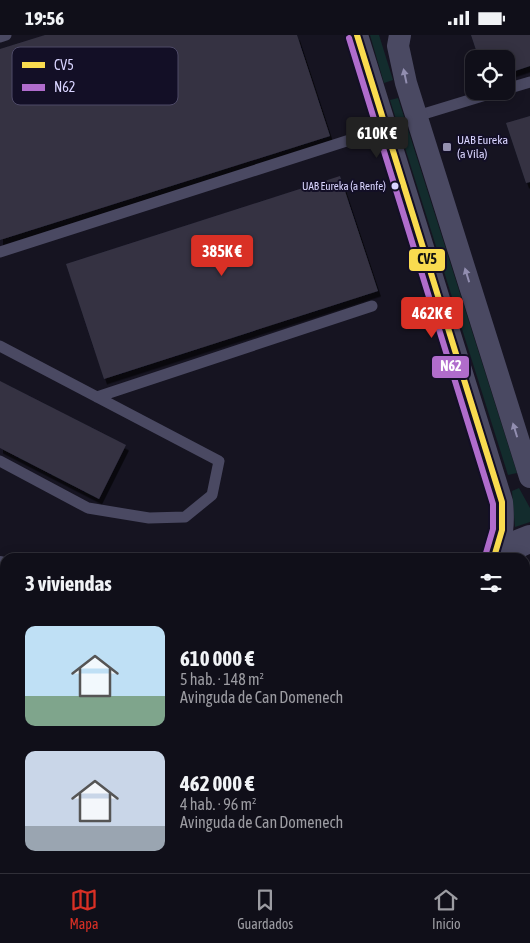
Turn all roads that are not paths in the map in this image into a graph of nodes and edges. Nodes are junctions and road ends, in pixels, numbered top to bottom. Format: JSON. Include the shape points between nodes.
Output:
{"nodes":[{"id":1,"x":6,"y":35,"type":"edge"},
{"id":2,"x":357,"y":35,"type":"edge"},
{"id":3,"x":400,"y":35,"type":"edge"},
{"id":4,"x":0,"y":37,"type":"edge"},
{"id":5,"x":530,"y":82,"type":"edge"},
{"id":6,"x":515,"y":86,"type":"edge"},
{"id":7,"x":469,"y":100,"type":"edge"},
{"id":8,"x":417,"y":116,"type":"junction"},
{"id":9,"x":387,"y":128,"type":"junction"},
{"id":10,"x":0,"y":253,"type":"edge"},
{"id":11,"x":372,"y":306,"type":"dead end"},
{"id":12,"x":0,"y":346,"type":"edge"},
{"id":13,"x":97,"y":397,"type":"junction"},
{"id":14,"x":0,"y":461,"type":"edge"},
{"id":15,"x":530,"y":477,"type":"edge"},
{"id":16,"x":530,"y":539,"type":"edge"},
{"id":17,"x":496,"y":553,"type":"edge"},
{"id":18,"x":505,"y":553,"type":"edge"}],
"edges":[{"from":1,"to":4,"type":"lane"},
{"from":2,"to":9,"type":"street"},
{"from":8,"to":3,"type":"street","one_way":true,"via":[[398,47]]},
{"from":5,"to":6,"type":"lane"},
{"from":7,"to":8,"type":"lane"},
{"from":15,"to":8,"type":"street","one_way":true},
{"from":9,"to":10,"type":"lane"},
{"from":9,"to":17,"type":"street","via":[[502,502],[503,533]]},
{"from":11,"to":13,"type":"lane"},
{"from":12,"to":13,"type":"lane"},
{"from":13,"to":14,"type":"lane","via":[[219,461],[212,495],[186,517],[149,518],[88,508]]},
{"from":16,"to":18,"type":"street"}]}
